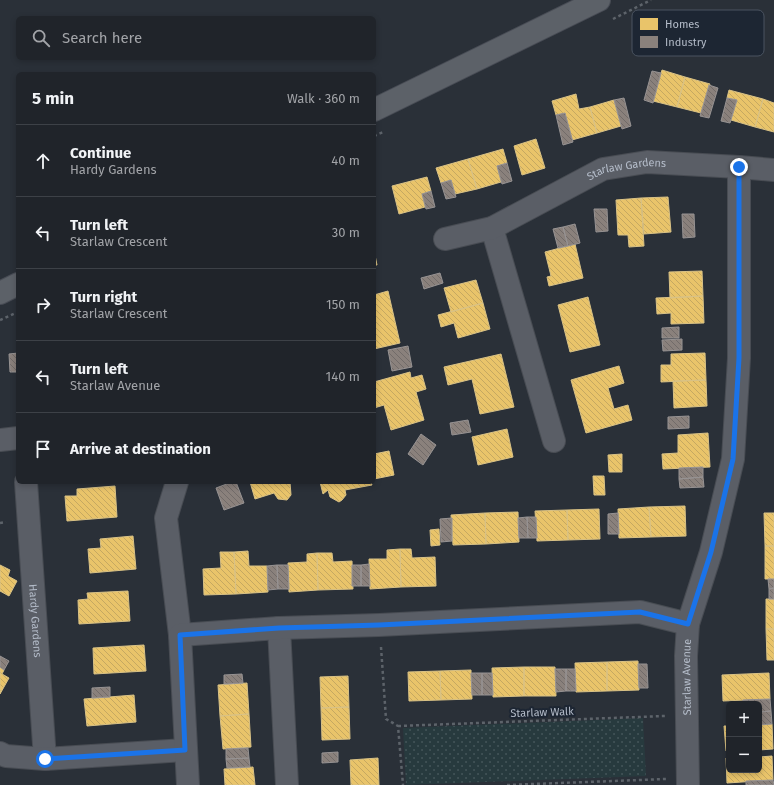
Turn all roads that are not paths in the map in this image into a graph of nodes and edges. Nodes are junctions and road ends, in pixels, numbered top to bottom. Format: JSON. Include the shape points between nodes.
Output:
{"nodes":[{"id":1,"x":598,"y":0,"type":"edge"},
{"id":2,"x":376,"y":109,"type":"edge"},
{"id":3,"x":739,"y":167,"type":"junction"},
{"id":4,"x":774,"y":170,"type":"edge"},
{"id":5,"x":492,"y":228,"type":"junction"},
{"id":6,"x":446,"y":239,"type":"dead end"},
{"id":7,"x":16,"y":285,"type":"edge"},
{"id":8,"x":0,"y":293,"type":"edge"},
{"id":9,"x":16,"y":438,"type":"edge"},
{"id":10,"x":0,"y":440,"type":"edge"},
{"id":11,"x":554,"y":441,"type":"dead end"},
{"id":12,"x":26,"y":484,"type":"edge"},
{"id":13,"x":176,"y":484,"type":"edge"},
{"id":14,"x":688,"y":624,"type":"junction"},
{"id":15,"x":279,"y":628,"type":"junction"},
{"id":16,"x":180,"y":635,"type":"junction"},
{"id":17,"x":185,"y":750,"type":"junction"},
{"id":18,"x":0,"y":753,"type":"edge"},
{"id":19,"x":45,"y":759,"type":"junction"},
{"id":20,"x":688,"y":782,"type":"edge"},
{"id":21,"x":188,"y":785,"type":"edge"},
{"id":22,"x":287,"y":785,"type":"edge"}],
"edges":[{"from":1,"to":2,"type":"main road"},
{"from":3,"to":4,"type":"street","name":"Starlaw Gardens"},
{"from":3,"to":5,"type":"street","name":"Starlaw Gardens","via":[[647,162],[603,169]]},
{"from":3,"to":14,"type":"street","name":"Starlaw Avenue","via":[[739,358],[733,459],[711,552]]},
{"from":5,"to":6,"type":"street","name":"Starlaw Gardens"},
{"from":5,"to":11,"type":"street"},
{"from":7,"to":8,"type":"main road"},
{"from":9,"to":10,"type":"street"},
{"from":12,"to":19,"type":"street","name":"Hardy Gardens"},
{"from":13,"to":16,"type":"street","via":[[166,518]]},
{"from":14,"to":15,"type":"street","via":[[640,612]]},
{"from":14,"to":20,"type":"street","name":"Starlaw Avenue"},
{"from":15,"to":16,"type":"street"},
{"from":15,"to":22,"type":"street"},
{"from":16,"to":17,"type":"street"},
{"from":17,"to":19,"type":"street"},
{"from":17,"to":21,"type":"street"},
{"from":18,"to":19,"type":"street","via":[[6,756]]}]}
